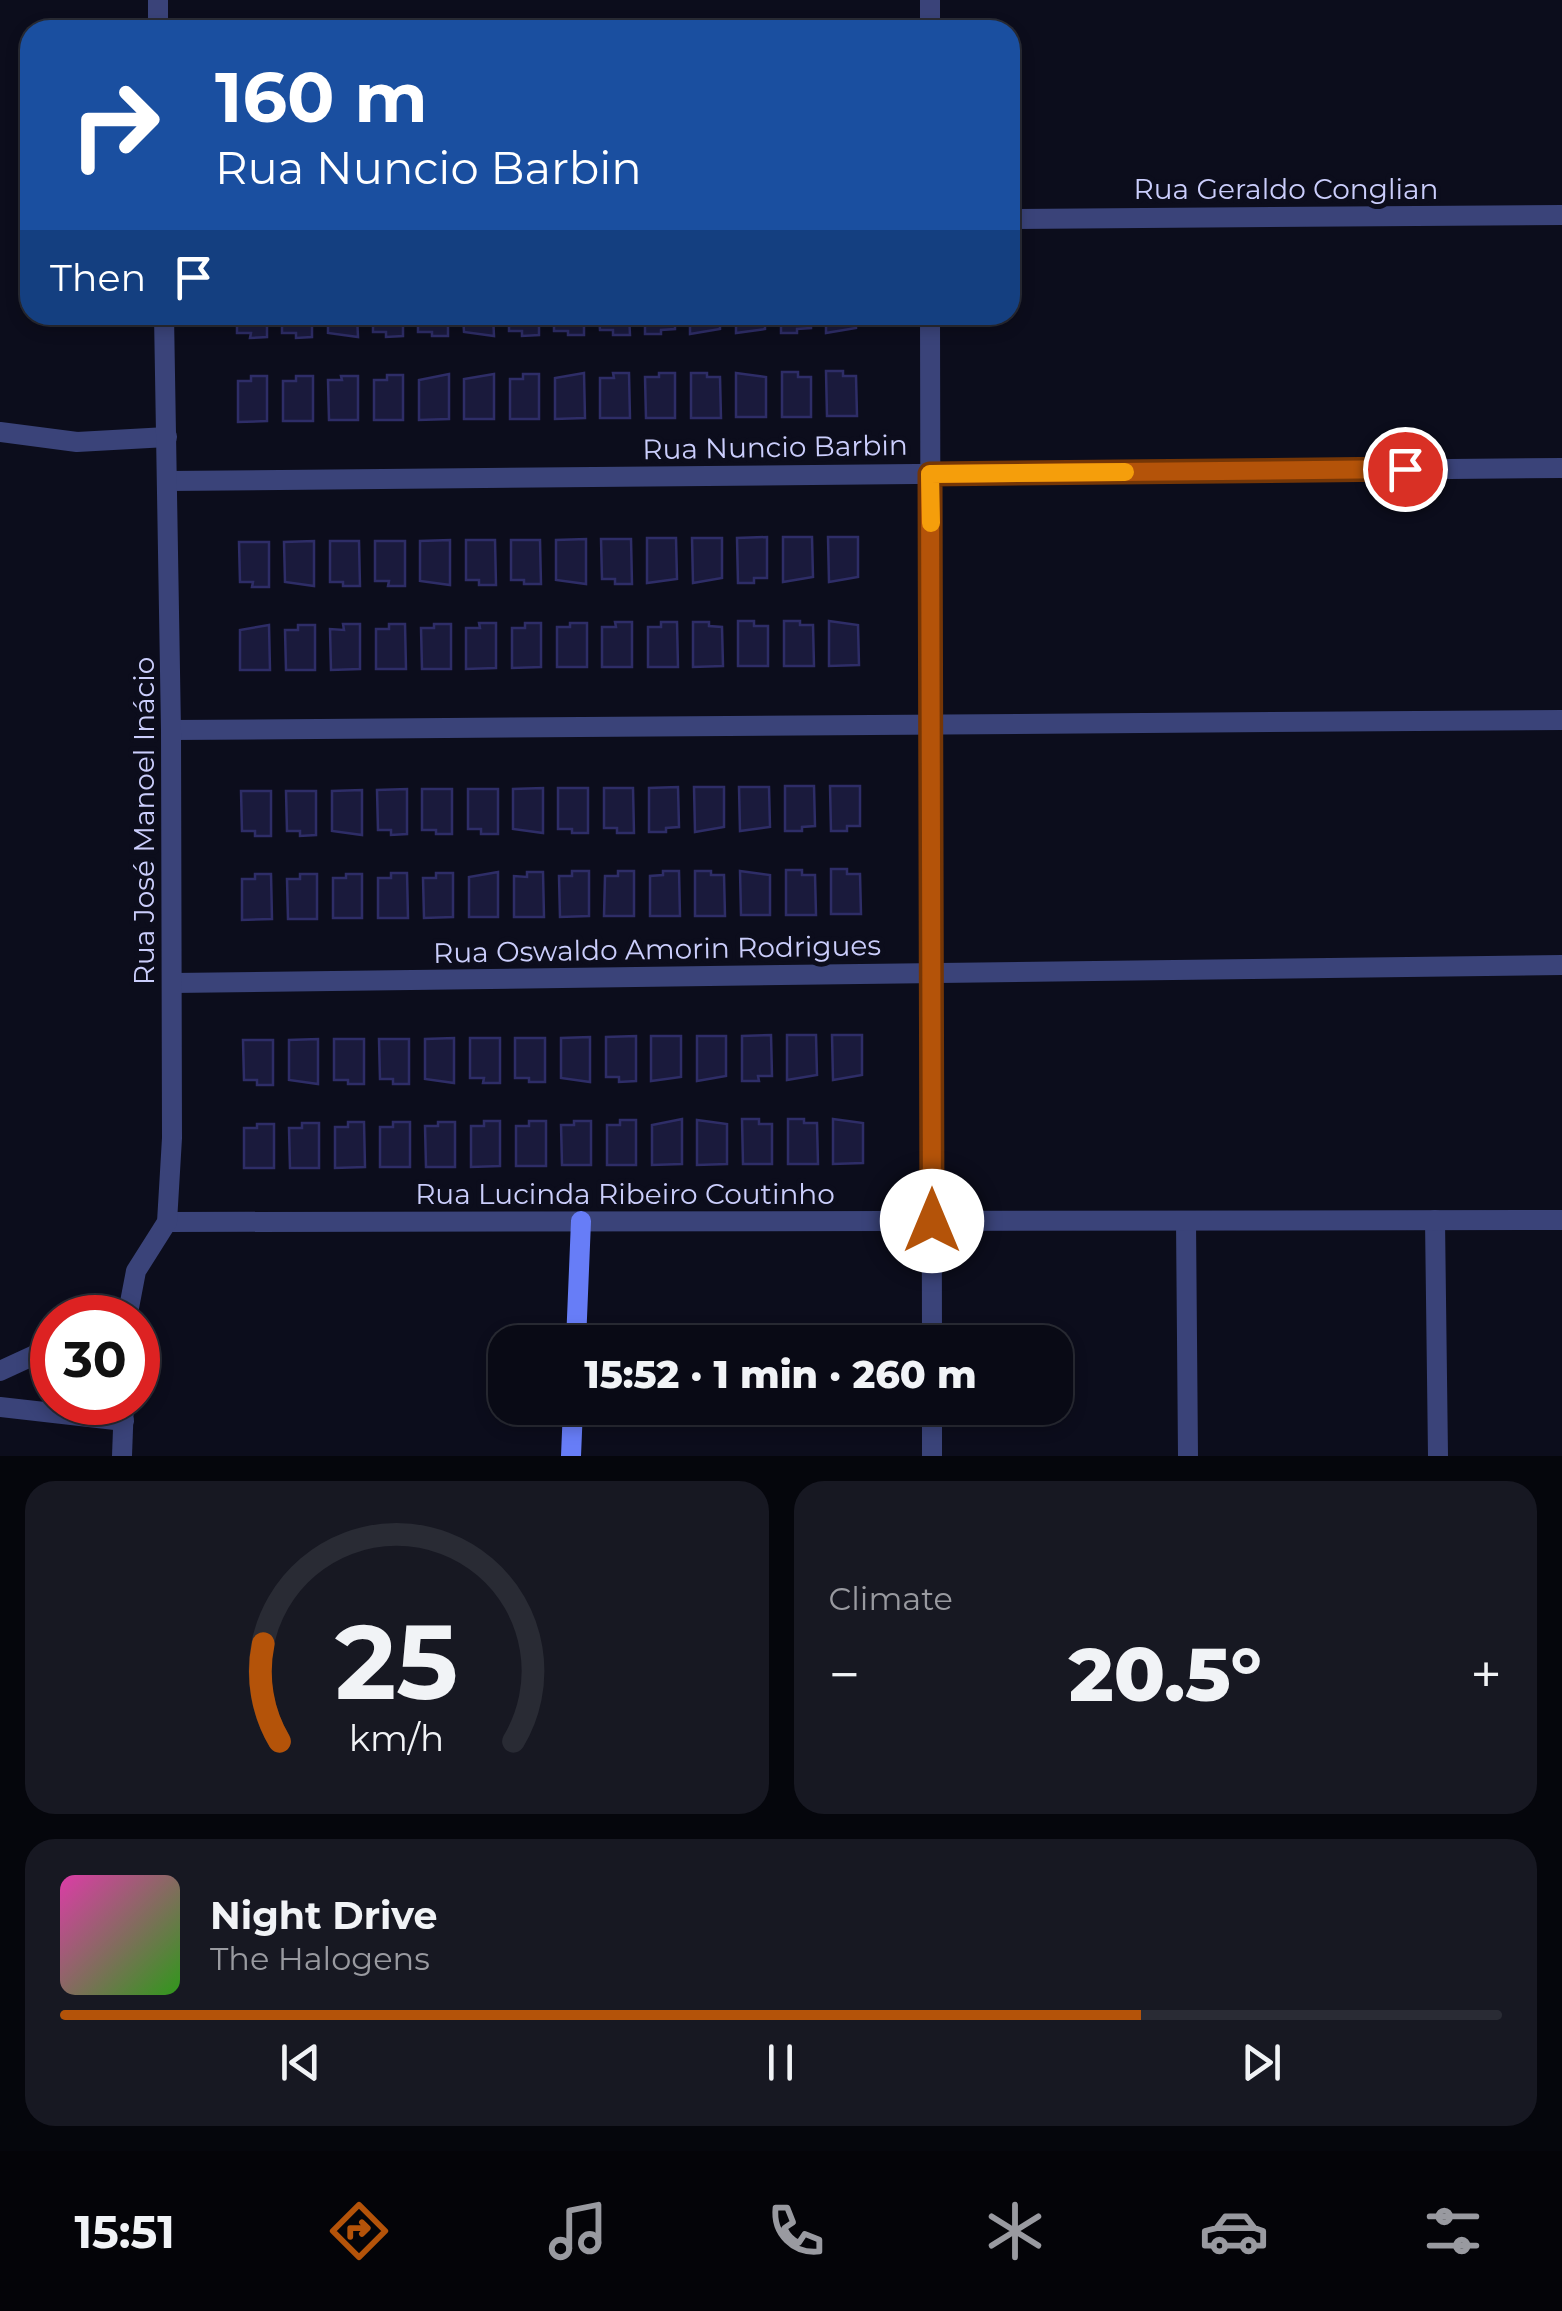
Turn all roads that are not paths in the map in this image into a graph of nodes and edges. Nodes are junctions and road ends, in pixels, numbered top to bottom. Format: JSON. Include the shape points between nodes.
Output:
{"nodes":[{"id":1,"x":1562,"y":215,"type":"edge"},
{"id":2,"x":1020,"y":219,"type":"edge"},
{"id":3,"x":164,"y":325,"type":"edge"},
{"id":4,"x":930,"y":325,"type":"edge"},
{"id":5,"x":0,"y":432,"type":"edge"},
{"id":6,"x":168,"y":437,"type":"junction"},
{"id":7,"x":1562,"y":468,"type":"edge"},
{"id":8,"x":930,"y":474,"type":"junction"},
{"id":9,"x":168,"y":481,"type":"junction"},
{"id":10,"x":1562,"y":720,"type":"edge"},
{"id":11,"x":931,"y":725,"type":"junction"},
{"id":12,"x":172,"y":730,"type":"junction"},
{"id":13,"x":1562,"y":965,"type":"edge"},
{"id":14,"x":930,"y":973,"type":"junction"},
{"id":15,"x":173,"y":983,"type":"junction"},
{"id":16,"x":1435,"y":1220,"type":"junction"},
{"id":17,"x":1562,"y":1220,"type":"edge"},
{"id":18,"x":581,"y":1221,"type":"junction"},
{"id":19,"x":932,"y":1221,"type":"junction"},
{"id":20,"x":1186,"y":1221,"type":"junction"},
{"id":21,"x":167,"y":1222,"type":"junction"},
{"id":22,"x":130,"y":1295,"type":"edge"},
{"id":23,"x":577,"y":1325,"type":"edge"},
{"id":24,"x":932,"y":1325,"type":"edge"},
{"id":25,"x":30,"y":1357,"type":"edge"},
{"id":26,"x":0,"y":1371,"type":"edge"},
{"id":27,"x":0,"y":1407,"type":"edge"},
{"id":28,"x":30,"y":1408,"type":"edge"},
{"id":29,"x":123,"y":1425,"type":"edge"},
{"id":30,"x":572,"y":1425,"type":"edge"},
{"id":31,"x":932,"y":1425,"type":"edge"},
{"id":32,"x":122,"y":1456,"type":"edge"},
{"id":33,"x":571,"y":1456,"type":"edge"},
{"id":34,"x":932,"y":1456,"type":"edge"},
{"id":35,"x":1188,"y":1456,"type":"edge"},
{"id":36,"x":1438,"y":1456,"type":"edge"}],
"edges":[{"from":1,"to":2,"type":"street","name":"Rua Geraldo Conglian"},
{"from":3,"to":6,"type":"street","name":"Rua José Manoel Inácio"},
{"from":4,"to":8,"type":"street"},
{"from":5,"to":6,"type":"street","via":[[77,442]]},
{"from":6,"to":9,"type":"street","name":"Rua José Manoel Inácio"},
{"from":7,"to":8,"type":"street","name":"Rua Nuncio Barbin"},
{"from":8,"to":9,"type":"street","name":"Rua Nuncio Barbin"},
{"from":8,"to":11,"type":"street"},
{"from":9,"to":12,"type":"street","name":"Rua José Manoel Inácio"},
{"from":10,"to":11,"type":"street"},
{"from":11,"to":12,"type":"street"},
{"from":11,"to":14,"type":"street"},
{"from":12,"to":15,"type":"street","name":"Rua José Manoel Inácio"},
{"from":13,"to":14,"type":"street","name":"Rua Oswaldo Amorin Rodrigues"},
{"from":14,"to":15,"type":"street","name":"Rua Oswaldo Amorin Rodrigues"},
{"from":14,"to":19,"type":"street"},
{"from":15,"to":21,"type":"street","name":"Rua José Manoel Inácio"},
{"from":16,"to":17,"type":"street","name":"Rua Lucinda Ribeiro Coutinho"},
{"from":16,"to":20,"type":"street","name":"Rua Lucinda Ribeiro Coutinho"},
{"from":16,"to":36,"type":"street"},
{"from":18,"to":19,"type":"street","name":"Rua Lucinda Ribeiro Coutinho"},
{"from":18,"to":21,"type":"street","name":"Rua Lucinda Ribeiro Coutinho"},
{"from":18,"to":23,"type":"street"},
{"from":19,"to":20,"type":"street","name":"Rua Lucinda Ribeiro Coutinho"},
{"from":19,"to":24,"type":"street"},
{"from":20,"to":35,"type":"street"},
{"from":21,"to":22,"type":"street","via":[[136,1271]]},
{"from":25,"to":26,"type":"street"},
{"from":27,"to":28,"type":"street"},
{"from":29,"to":32,"type":"street"},
{"from":30,"to":33,"type":"street"},
{"from":31,"to":34,"type":"street"}]}
